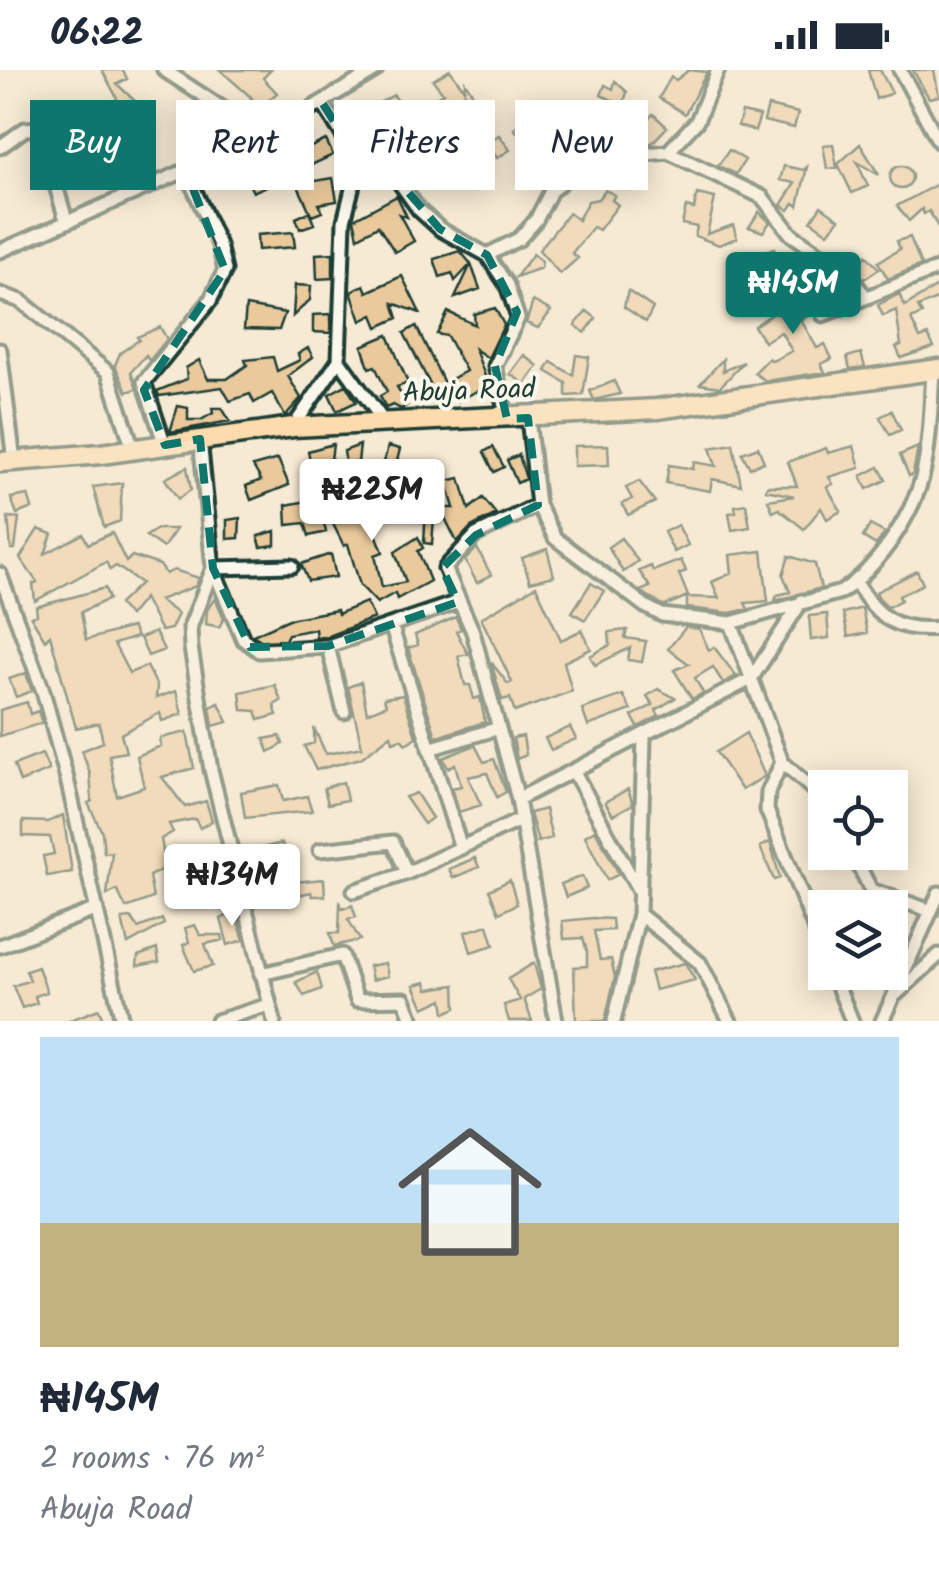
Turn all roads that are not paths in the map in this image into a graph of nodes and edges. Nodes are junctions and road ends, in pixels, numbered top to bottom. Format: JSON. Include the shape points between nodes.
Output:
{"nodes":[{"id":1,"x":164,"y":70,"type":"edge"},
{"id":2,"x":376,"y":70,"type":"edge"},
{"id":3,"x":718,"y":70,"type":"edge"},
{"id":4,"x":900,"y":70,"type":"edge"},
{"id":5,"x":210,"y":100,"type":"edge"},
{"id":6,"x":323,"y":104,"type":"junction"},
{"id":7,"x":314,"y":109,"type":"edge"},
{"id":8,"x":334,"y":121,"type":"edge"},
{"id":9,"x":939,"y":142,"type":"edge"},
{"id":10,"x":0,"y":147,"type":"edge"},
{"id":11,"x":668,"y":152,"type":"junction"},
{"id":12,"x":176,"y":175,"type":"edge"},
{"id":13,"x":195,"y":190,"type":"edge"},
{"id":14,"x":352,"y":190,"type":"edge"},
{"id":15,"x":405,"y":190,"type":"edge"},
{"id":16,"x":66,"y":220,"type":"junction"},
{"id":17,"x":0,"y":250,"type":"edge"},
{"id":18,"x":487,"y":255,"type":"junction"},
{"id":19,"x":939,"y":268,"type":"edge"},
{"id":20,"x":0,"y":294,"type":"edge"},
{"id":21,"x":866,"y":298,"type":"junction"},
{"id":22,"x":823,"y":315,"type":"dead end"},
{"id":23,"x":0,"y":350,"type":"edge"},
{"id":24,"x":339,"y":360,"type":"junction"},
{"id":25,"x":936,"y":370,"type":"edge"},
{"id":26,"x":528,"y":418,"type":"junction"},
{"id":27,"x":507,"y":419,"type":"junction"},
{"id":28,"x":384,"y":422,"type":"junction"},
{"id":29,"x":294,"y":427,"type":"junction"},
{"id":30,"x":200,"y":439,"type":"junction"},
{"id":31,"x":165,"y":444,"type":"junction"},
{"id":32,"x":132,"y":449,"type":"junction"},
{"id":33,"x":7,"y":462,"type":"edge"},
{"id":34,"x":538,"y":506,"type":"junction"},
{"id":35,"x":292,"y":566,"type":"dead end"},
{"id":36,"x":212,"y":568,"type":"junction"},
{"id":37,"x":0,"y":574,"type":"edge"},
{"id":38,"x":856,"y":582,"type":"junction"},
{"id":39,"x":803,"y":601,"type":"junction"},
{"id":40,"x":458,"y":602,"type":"junction"},
{"id":41,"x":731,"y":623,"type":"junction"},
{"id":42,"x":391,"y":625,"type":"junction"},
{"id":43,"x":939,"y":628,"type":"edge"},
{"id":44,"x":328,"y":646,"type":"junction"},
{"id":45,"x":752,"y":679,"type":"junction"},
{"id":46,"x":344,"y":712,"type":"dead end"},
{"id":47,"x":499,"y":728,"type":"junction"},
{"id":48,"x":644,"y":738,"type":"junction"},
{"id":49,"x":429,"y":749,"type":"junction"},
{"id":50,"x":782,"y":762,"type":"junction"},
{"id":51,"x":574,"y":772,"type":"junction"},
{"id":52,"x":808,"y":785,"type":"edge"},
{"id":53,"x":518,"y":799,"type":"junction"},
{"id":54,"x":522,"y":819,"type":"junction"},
{"id":55,"x":461,"y":848,"type":"junction"},
{"id":56,"x":320,"y":850,"type":"dead end"},
{"id":57,"x":861,"y":870,"type":"edge"},
{"id":58,"x":407,"y":872,"type":"junction"},
{"id":59,"x":354,"y":891,"type":"dead end"},
{"id":60,"x":640,"y":892,"type":"junction"},
{"id":61,"x":939,"y":894,"type":"edge"},
{"id":62,"x":98,"y":909,"type":"junction"},
{"id":63,"x":932,"y":911,"type":"junction"},
{"id":64,"x":808,"y":913,"type":"edge"},
{"id":65,"x":639,"y":914,"type":"junction"},
{"id":66,"x":0,"y":946,"type":"edge"},
{"id":67,"x":939,"y":955,"type":"edge"},
{"id":68,"x":260,"y":974,"type":"junction"},
{"id":69,"x":839,"y":990,"type":"edge"},
{"id":70,"x":893,"y":997,"type":"junction"},
{"id":71,"x":269,"y":1005,"type":"junction"},
{"id":72,"x":122,"y":1021,"type":"edge"},
{"id":73,"x":218,"y":1021,"type":"edge"},
{"id":74,"x":274,"y":1021,"type":"edge"},
{"id":75,"x":413,"y":1021,"type":"edge"},
{"id":76,"x":556,"y":1021,"type":"edge"},
{"id":77,"x":614,"y":1021,"type":"edge"},
{"id":78,"x":730,"y":1021,"type":"edge"},
{"id":79,"x":852,"y":1021,"type":"edge"},
{"id":80,"x":882,"y":1021,"type":"edge"}],
"edges":[{"from":1,"to":5,"type":"street"},
{"from":2,"to":6,"type":"street"},
{"from":3,"to":11,"type":"street","via":[[697,122]]},
{"from":4,"to":9,"type":"street"},
{"from":6,"to":7,"type":"street"},
{"from":6,"to":8,"type":"street"},
{"from":10,"to":16,"type":"street","via":[[25,129],[40,128]]},
{"from":11,"to":18,"type":"street","via":[[588,159],[551,191],[519,239]]},
{"from":11,"to":21,"type":"street","via":[[762,197],[791,234],[846,272]]},
{"from":12,"to":16,"type":"street"},
{"from":13,"to":31,"type":"street","via":[[225,270],[210,302],[144,382]]},
{"from":14,"to":24,"type":"street","via":[[344,221]]},
{"from":15,"to":18,"type":"street","via":[[440,229]]},
{"from":16,"to":17,"type":"street"},
{"from":18,"to":27,"type":"street","via":[[518,318],[495,366]]},
{"from":19,"to":21,"type":"street"},
{"from":20,"to":32,"type":"street","via":[[22,302],[108,372]]},
{"from":21,"to":22,"type":"street"},
{"from":23,"to":33,"type":"street"},
{"from":24,"to":28,"type":"street"},
{"from":24,"to":29,"type":"street"},
{"from":25,"to":26,"type":"main road","name":"Abuja Road","via":[[657,409]]},
{"from":25,"to":38,"type":"street","via":[[925,467],[887,545]]},
{"from":26,"to":27,"type":"main road","name":"Abuja Road"},
{"from":26,"to":34,"type":"street"},
{"from":27,"to":28,"type":"main road","name":"Abuja Road"},
{"from":28,"to":29,"type":"main road","name":"Abuja Road"},
{"from":29,"to":30,"type":"main road","name":"Abuja Road"},
{"from":30,"to":31,"type":"main road","name":"Abuja Road"},
{"from":30,"to":36,"type":"street"},
{"from":31,"to":32,"type":"main road","name":"Abuja Road"},
{"from":32,"to":33,"type":"main road","name":"Abuja Road"},
{"from":34,"to":40,"type":"street","via":[[476,535],[448,563],[446,576]]},
{"from":34,"to":41,"type":"street","via":[[568,552],[645,606]]},
{"from":35,"to":36,"type":"street"},
{"from":36,"to":44,"type":"street","via":[[250,647],[259,652]]},
{"from":36,"to":68,"type":"street","via":[[190,627],[191,648],[211,770]]},
{"from":37,"to":62,"type":"street","via":[[42,691]]},
{"from":38,"to":39,"type":"street"},
{"from":38,"to":43,"type":"street","via":[[884,620],[901,628]]},
{"from":39,"to":41,"type":"street"},
{"from":39,"to":45,"type":"street"},
{"from":40,"to":42,"type":"street"},
{"from":40,"to":47,"type":"street"},
{"from":41,"to":45,"type":"street"},
{"from":42,"to":44,"type":"street"},
{"from":42,"to":49,"type":"street"},
{"from":44,"to":46,"type":"street"},
{"from":45,"to":48,"type":"street"},
{"from":45,"to":50,"type":"street"},
{"from":47,"to":49,"type":"street"},
{"from":47,"to":53,"type":"street"},
{"from":48,"to":51,"type":"street"},
{"from":48,"to":60,"type":"street"},
{"from":49,"to":55,"type":"street"},
{"from":50,"to":52,"type":"street"},
{"from":50,"to":64,"type":"street","via":[[766,810]]},
{"from":51,"to":53,"type":"street"},
{"from":51,"to":60,"type":"street"},
{"from":53,"to":54,"type":"street"},
{"from":54,"to":55,"type":"street"},
{"from":54,"to":76,"type":"street"},
{"from":55,"to":58,"type":"street"},
{"from":56,"to":58,"type":"street","via":[[393,842]]},
{"from":57,"to":63,"type":"street","via":[[871,890]]},
{"from":58,"to":59,"type":"street"},
{"from":60,"to":65,"type":"street"},
{"from":61,"to":63,"type":"street"},
{"from":62,"to":66,"type":"street"},
{"from":62,"to":72,"type":"street"},
{"from":63,"to":70,"type":"street"},
{"from":65,"to":77,"type":"street"},
{"from":65,"to":78,"type":"street","via":[[700,963]]},
{"from":67,"to":70,"type":"street"},
{"from":68,"to":71,"type":"street"},
{"from":68,"to":75,"type":"street","via":[[342,955],[357,1000],[404,1000]]},
{"from":69,"to":79,"type":"street"},
{"from":70,"to":80,"type":"street"},
{"from":71,"to":73,"type":"street"},
{"from":71,"to":74,"type":"street"}]}
